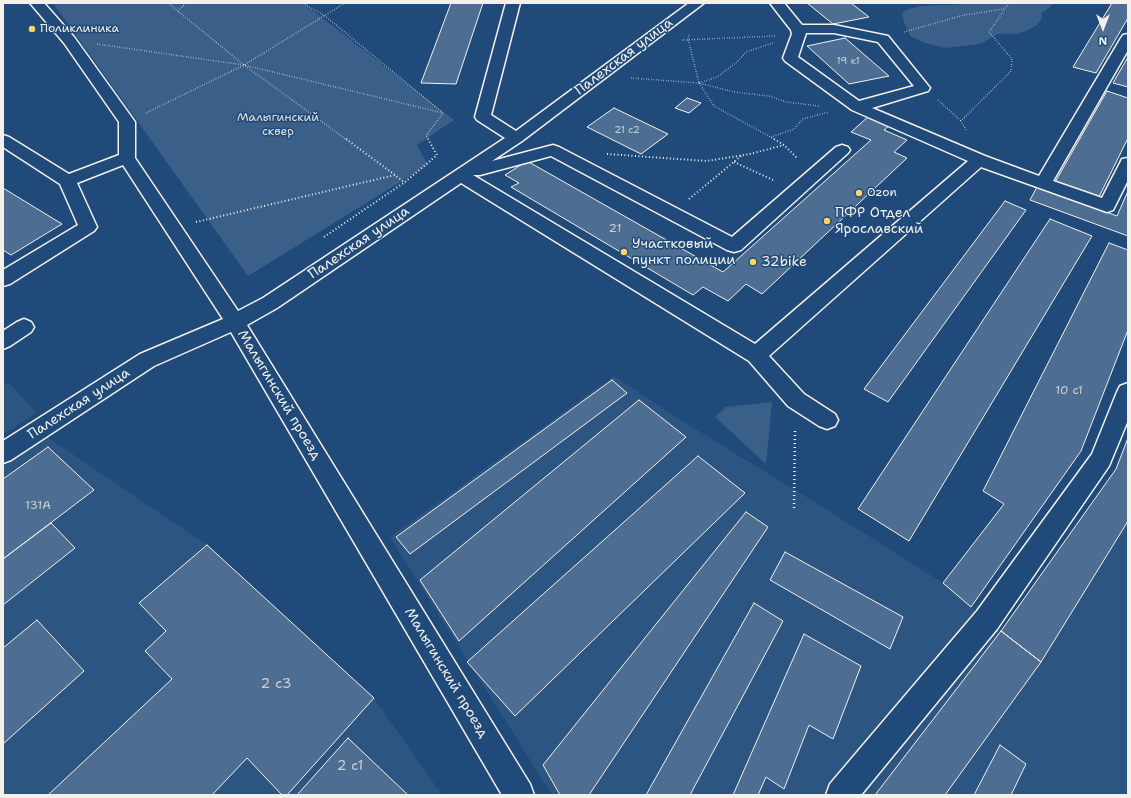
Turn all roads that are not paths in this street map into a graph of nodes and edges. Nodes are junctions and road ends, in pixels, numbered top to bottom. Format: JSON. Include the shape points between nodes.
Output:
{"nodes":[{"id":1,"x":37,"y":3,"type":"edge"},
{"id":2,"x":513,"y":3,"type":"edge"},
{"id":3,"x":697,"y":3,"type":"edge"},
{"id":4,"x":777,"y":3,"type":"edge"},
{"id":5,"x":799,"y":32,"type":"junction"},
{"id":6,"x":1128,"y":38,"type":"edge"},
{"id":7,"x":858,"y":107,"type":"junction"},
{"id":8,"x":516,"y":138,"type":"junction"},
{"id":9,"x":3,"y":140,"type":"edge"},
{"id":10,"x":842,"y":150,"type":"dead end"},
{"id":11,"x":127,"y":158,"type":"junction"},
{"id":12,"x":979,"y":160,"type":"junction"},
{"id":13,"x":1128,"y":163,"type":"edge"},
{"id":14,"x":461,"y":175,"type":"junction"},
{"id":15,"x":67,"y":181,"type":"junction"},
{"id":16,"x":1043,"y":183,"type":"junction"},
{"id":17,"x":3,"y":279,"type":"edge"},
{"id":18,"x":235,"y":322,"type":"junction"},
{"id":19,"x":24,"y":327,"type":"dead end"},
{"id":20,"x":3,"y":340,"type":"edge"},
{"id":21,"x":756,"y":355,"type":"junction"},
{"id":22,"x":1128,"y":392,"type":"edge"},
{"id":23,"x":827,"y":420,"type":"dead end"},
{"id":24,"x":3,"y":453,"type":"edge"},
{"id":25,"x":519,"y":795,"type":"edge"},
{"id":26,"x":841,"y":795,"type":"edge"}],
"edges":[{"from":1,"to":11,"type":"street","via":[[69,40],[127,122]]},
{"from":2,"to":8,"type":"street","via":[[483,116]]},
{"from":3,"to":8,"type":"street","name":"Палехская улица"},
{"from":4,"to":5,"type":"street"},
{"from":5,"to":7,"type":"street","via":[[790,58]]},
{"from":5,"to":7,"type":"street","via":[[834,29],[883,38],[923,88]]},
{"from":6,"to":16,"type":"street"},
{"from":7,"to":12,"type":"street"},
{"from":8,"to":14,"type":"street","name":"Палехская улица"},
{"from":9,"to":15,"type":"street"},
{"from":10,"to":14,"type":"street","via":[[734,246],[553,150]]},
{"from":11,"to":15,"type":"street"},
{"from":11,"to":18,"type":"street","name":"Малыгинский проезд"},
{"from":12,"to":16,"type":"street"},
{"from":12,"to":21,"type":"street"},
{"from":13,"to":16,"type":"street","via":[[1107,206]]},
{"from":14,"to":18,"type":"street","name":"Палехская улица","via":[[270,304]]},
{"from":14,"to":21,"type":"street"},
{"from":15,"to":17,"type":"street","via":[[88,227]]},
{"from":18,"to":24,"type":"street","name":"Палехская улица","via":[[147,360]]},
{"from":18,"to":25,"type":"street","name":"Малыгинский проезд"},
{"from":19,"to":20,"type":"street"},
{"from":21,"to":23,"type":"street","via":[[796,400]]},
{"from":22,"to":26,"type":"street","via":[[1101,459],[987,620]]}]}
